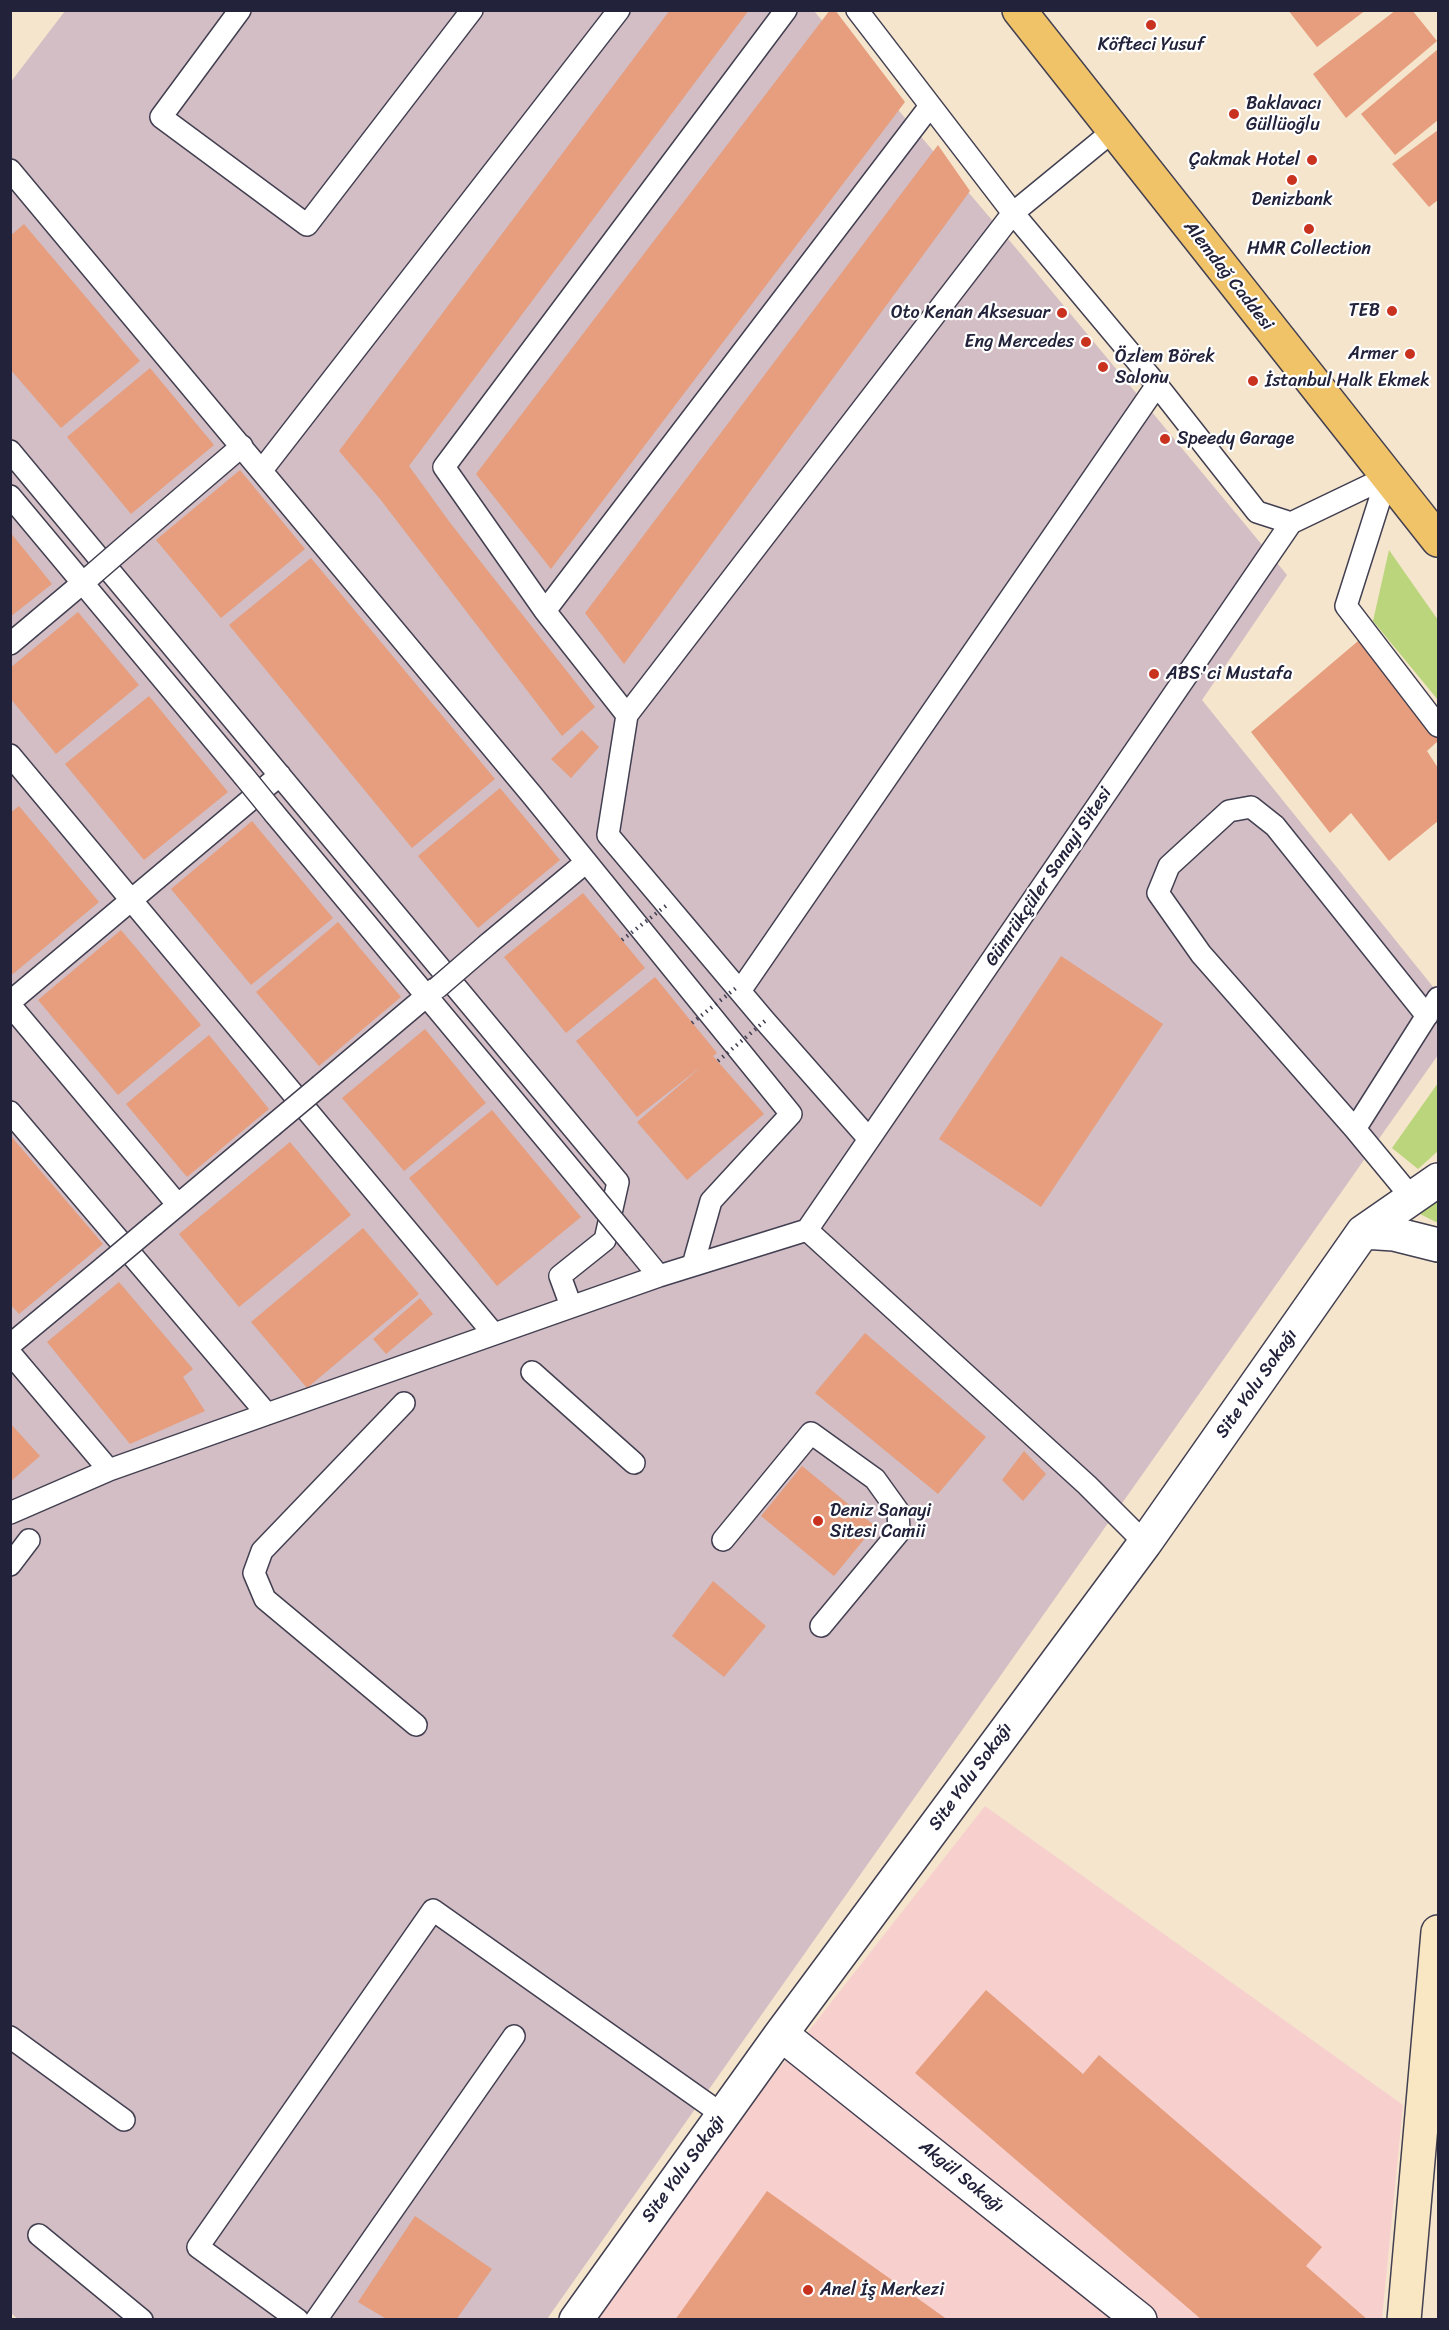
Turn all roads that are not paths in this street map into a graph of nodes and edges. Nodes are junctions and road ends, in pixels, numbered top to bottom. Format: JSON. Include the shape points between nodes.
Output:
{"nodes":[{"id":1,"x":240,"y":10,"type":"edge"},
{"id":2,"x":472,"y":10,"type":"edge"},
{"id":3,"x":619,"y":10,"type":"edge"},
{"id":4,"x":786,"y":10,"type":"edge"},
{"id":5,"x":857,"y":10,"type":"edge"},
{"id":6,"x":1019,"y":10,"type":"edge"},
{"id":7,"x":930,"y":106,"type":"junction"},
{"id":8,"x":1113,"y":131,"type":"junction"},
{"id":9,"x":10,"y":170,"type":"edge"},
{"id":10,"x":1013,"y":213,"type":"junction"},
{"id":11,"x":1157,"y":385,"type":"junction"},
{"id":12,"x":242,"y":446,"type":"junction"},
{"id":13,"x":10,"y":451,"type":"edge"},
{"id":14,"x":262,"y":470,"type":"junction"},
{"id":15,"x":1387,"y":477,"type":"junction"},
{"id":16,"x":10,"y":496,"type":"edge"},
{"id":17,"x":1291,"y":523,"type":"junction"},
{"id":18,"x":1438,"y":540,"type":"edge"},
{"id":19,"x":88,"y":579,"type":"junction"},
{"id":20,"x":545,"y":611,"type":"junction"},
{"id":21,"x":10,"y":644,"type":"edge"},
{"id":22,"x":627,"y":715,"type":"junction"},
{"id":23,"x":1438,"y":726,"type":"edge"},
{"id":24,"x":10,"y":755,"type":"edge"},
{"id":25,"x":280,"y":775,"type":"junction"},
{"id":26,"x":585,"y":862,"type":"junction"},
{"id":27,"x":132,"y":900,"type":"junction"},
{"id":28,"x":738,"y":989,"type":"junction"},
{"id":29,"x":432,"y":992,"type":"junction"},
{"id":30,"x":1438,"y":998,"type":"edge"},
{"id":31,"x":10,"y":1003,"type":"edge"},
{"id":32,"x":1427,"y":1016,"type":"junction"},
{"id":33,"x":10,"y":1112,"type":"edge"},
{"id":34,"x":1355,"y":1129,"type":"junction"},
{"id":35,"x":869,"y":1138,"type":"junction"},
{"id":36,"x":1438,"y":1180,"type":"edge"},
{"id":37,"x":1412,"y":1198,"type":"junction"},
{"id":38,"x":178,"y":1205,"type":"junction"},
{"id":39,"x":807,"y":1230,"type":"junction"},
{"id":40,"x":1363,"y":1232,"type":"junction"},
{"id":41,"x":1438,"y":1245,"type":"edge"},
{"id":42,"x":693,"y":1265,"type":"junction"},
{"id":43,"x":659,"y":1276,"type":"junction"},
{"id":44,"x":572,"y":1306,"type":"junction"},
{"id":45,"x":493,"y":1333,"type":"junction"},
{"id":46,"x":18,"y":1338,"type":"edge"},
{"id":47,"x":10,"y":1353,"type":"edge"},
{"id":48,"x":532,"y":1372,"type":"dead end"},
{"id":49,"x":404,"y":1403,"type":"dead end"},
{"id":50,"x":267,"y":1413,"type":"junction"},
{"id":51,"x":634,"y":1464,"type":"dead end"},
{"id":52,"x":109,"y":1470,"type":"junction"},
{"id":53,"x":10,"y":1513,"type":"edge"},
{"id":54,"x":29,"y":1540,"type":"dead end"},
{"id":55,"x":723,"y":1540,"type":"dead end"},
{"id":56,"x":1145,"y":1543,"type":"junction"},
{"id":57,"x":10,"y":1565,"type":"edge"},
{"id":58,"x":821,"y":1626,"type":"dead end"},
{"id":59,"x":416,"y":1725,"type":"dead end"},
{"id":60,"x":1438,"y":1932,"type":"edge"},
{"id":61,"x":782,"y":2034,"type":"junction"},
{"id":62,"x":514,"y":2036,"type":"dead end"},
{"id":63,"x":10,"y":2037,"type":"edge"},
{"id":64,"x":723,"y":2115,"type":"junction"},
{"id":65,"x":124,"y":2120,"type":"dead end"},
{"id":66,"x":39,"y":2235,"type":"dead end"},
{"id":67,"x":142,"y":2319,"type":"edge"},
{"id":68,"x":298,"y":2319,"type":"edge"},
{"id":69,"x":316,"y":2319,"type":"edge"},
{"id":70,"x":576,"y":2319,"type":"edge"},
{"id":71,"x":1140,"y":2319,"type":"edge"},
{"id":72,"x":1404,"y":2319,"type":"edge"}],
"edges":[{"from":1,"to":2,"type":"lane","via":[[161,117],[307,225]]},
{"from":3,"to":14,"type":"lane"},
{"from":4,"to":20,"type":"lane","via":[[444,467]]},
{"from":5,"to":7,"type":"lane"},
{"from":6,"to":8,"type":"main road","name":"Alemdağ Caddesi"},
{"from":7,"to":10,"type":"lane"},
{"from":7,"to":20,"type":"lane"},
{"from":8,"to":10,"type":"lane"},
{"from":8,"to":15,"type":"main road","name":"Alemdağ Caddesi"},
{"from":9,"to":12,"type":"lane"},
{"from":10,"to":11,"type":"lane"},
{"from":10,"to":22,"type":"lane"},
{"from":11,"to":17,"type":"lane","via":[[1257,512]]},
{"from":11,"to":28,"type":"lane"},
{"from":12,"to":14,"type":"lane"},
{"from":12,"to":19,"type":"lane","bridge":true},
{"from":13,"to":25,"type":"lane"},
{"from":14,"to":26,"type":"lane"},
{"from":15,"to":17,"type":"lane"},
{"from":15,"to":18,"type":"main road","name":"Alemdağ Caddesi"},
{"from":15,"to":23,"type":"lane","via":[[1346,606]]},
{"from":16,"to":19,"type":"lane"},
{"from":17,"to":35,"type":"lane","name":"Gümrükçüler Sanayi Sitesi"},
{"from":19,"to":21,"type":"lane"},
{"from":19,"to":29,"type":"lane","bridge":true,"via":[[274,813]]},
{"from":20,"to":22,"type":"lane"},
{"from":22,"to":28,"type":"lane","via":[[608,835]]},
{"from":24,"to":27,"type":"lane"},
{"from":25,"to":27,"type":"lane"},
{"from":25,"to":44,"type":"lane","via":[[618,1182],[605,1240],[560,1276]]},
{"from":26,"to":29,"type":"lane","bridge":true},
{"from":26,"to":42,"type":"lane","via":[[791,1114],[711,1201]]},
{"from":27,"to":31,"type":"lane"},
{"from":27,"to":45,"type":"lane"},
{"from":28,"to":35,"type":"lane"},
{"from":29,"to":38,"type":"lane","bridge":true},
{"from":29,"to":43,"type":"lane","bridge":true},
{"from":30,"to":32,"type":"lane"},
{"from":31,"to":38,"type":"lane"},
{"from":32,"to":34,"type":"lane"},
{"from":32,"to":34,"type":"lane","via":[[1275,826],[1251,807],[1229,811],[1169,866],[1158,893],[1201,954]]},
{"from":33,"to":50,"type":"lane"},
{"from":34,"to":37,"type":"lane"},
{"from":35,"to":39,"type":"lane","name":"Gümrükçüler Sanayi Sitesi"},
{"from":36,"to":37,"type":"street"},
{"from":37,"to":40,"type":"street"},
{"from":38,"to":46,"type":"lane","bridge":true},
{"from":39,"to":42,"type":"lane"},
{"from":39,"to":56,"type":"lane","via":[[1087,1485]]},
{"from":40,"to":41,"type":"street","via":[[1394,1234]]},
{"from":40,"to":56,"type":"street","name":"Site Yolu Sokağı"},
{"from":42,"to":43,"type":"lane"},
{"from":43,"to":44,"type":"lane"},
{"from":44,"to":45,"type":"lane"},
{"from":45,"to":50,"type":"lane"},
{"from":47,"to":52,"type":"lane"},
{"from":48,"to":51,"type":"lane"},
{"from":49,"to":59,"type":"lane","via":[[262,1551],[254,1573],[265,1599]]},
{"from":50,"to":52,"type":"lane"},
{"from":52,"to":53,"type":"lane"},
{"from":54,"to":57,"type":"lane"},
{"from":55,"to":58,"type":"lane","via":[[812,1433],[875,1479],[898,1511],[899,1532]]},
{"from":56,"to":61,"type":"street","name":"Site Yolu Sokağı"},
{"from":60,"to":72,"type":"main road"},
{"from":61,"to":64,"type":"street","name":"Site Yolu Sokağı"},
{"from":61,"to":71,"type":"street","name":"Akgül Sokağı"},
{"from":62,"to":69,"type":"lane"},
{"from":63,"to":65,"type":"lane"},
{"from":64,"to":68,"type":"lane","via":[[433,1910],[198,2247]]},
{"from":64,"to":70,"type":"street","name":"Site Yolu Sokağı"},
{"from":66,"to":67,"type":"lane"}]}
